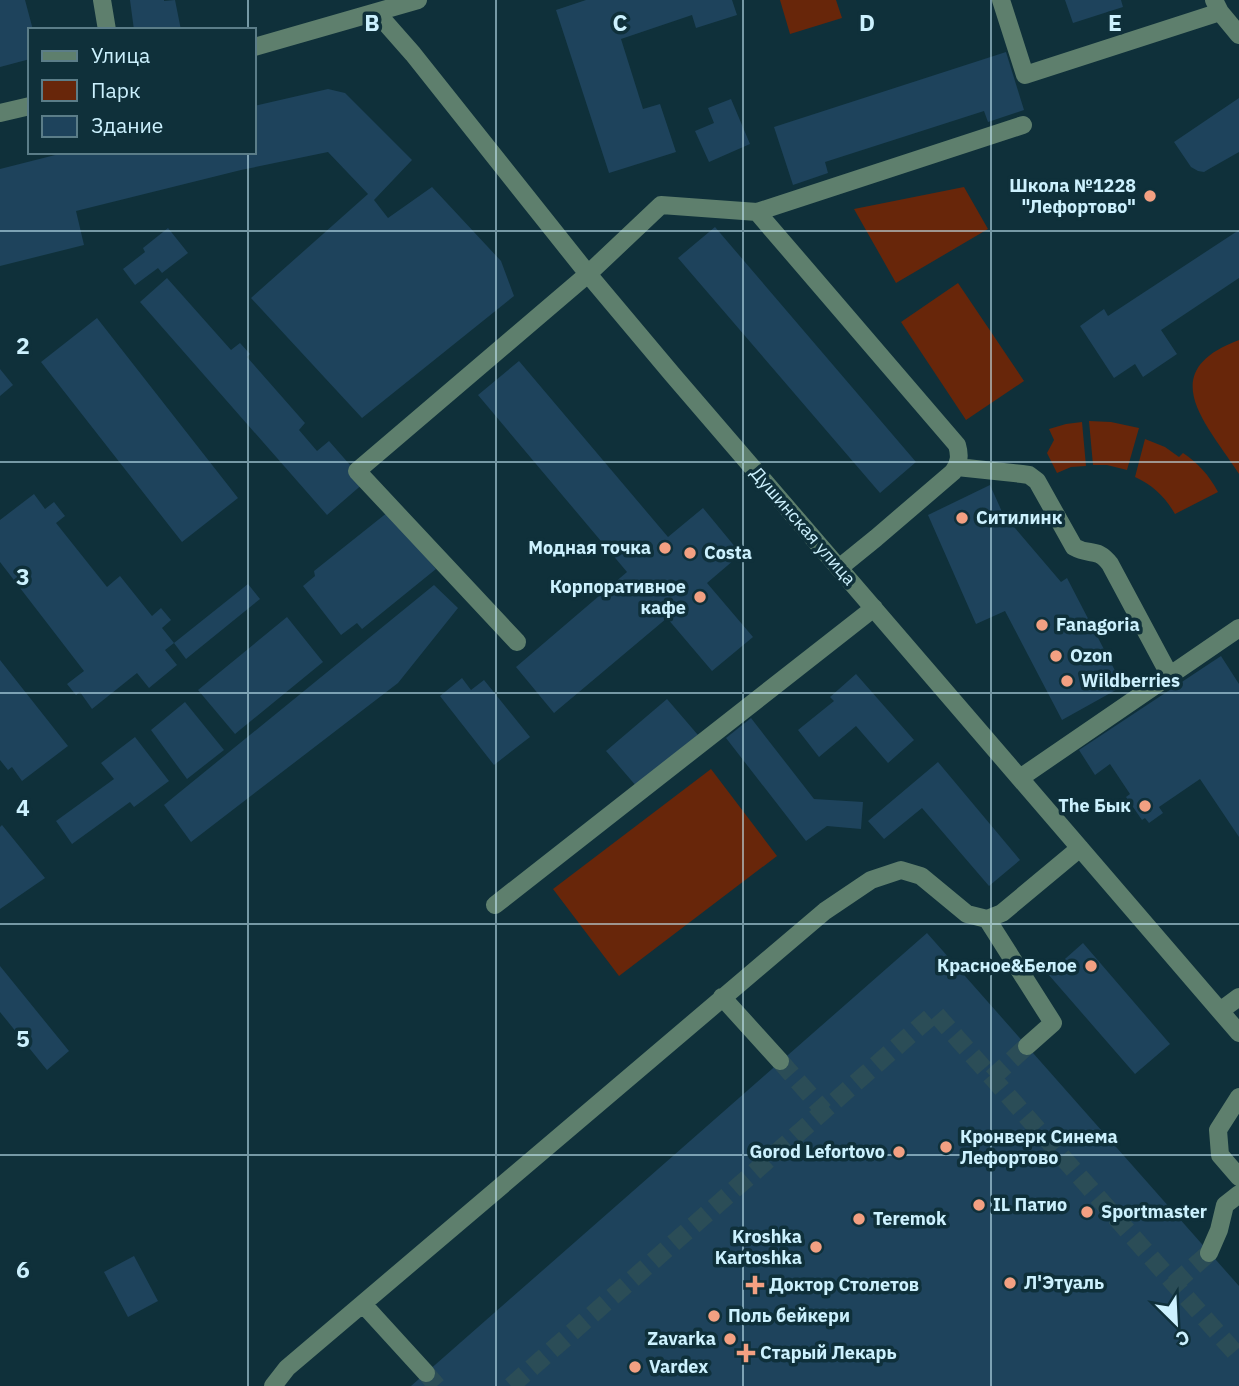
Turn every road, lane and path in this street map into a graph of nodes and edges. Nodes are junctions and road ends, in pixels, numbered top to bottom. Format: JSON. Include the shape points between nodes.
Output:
{"nodes":[{"id":1,"x":102,"y":0,"type":"edge"},
{"id":2,"x":418,"y":0,"type":"edge"},
{"id":3,"x":1001,"y":0,"type":"edge"},
{"id":4,"x":1217,"y":6,"type":"edge"},
{"id":5,"x":376,"y":12,"type":"junction"},
{"id":6,"x":107,"y":28,"type":"edge"},
{"id":7,"x":1239,"y":35,"type":"edge"},
{"id":8,"x":256,"y":46,"type":"edge"},
{"id":9,"x":28,"y":106,"type":"edge"},
{"id":10,"x":0,"y":113,"type":"edge"},
{"id":11,"x":1023,"y":125,"type":"dead end"},
{"id":12,"x":757,"y":212,"type":"junction"},
{"id":13,"x":588,"y":275,"type":"junction"},
{"id":14,"x":957,"y":467,"type":"junction"},
{"id":15,"x":839,"y":568,"type":"junction"},
{"id":16,"x":874,"y":608,"type":"junction"},
{"id":17,"x":1239,"y":628,"type":"edge"},
{"id":18,"x":517,"y":642,"type":"dead end"},
{"id":19,"x":1170,"y":676,"type":"junction"},
{"id":20,"x":1020,"y":778,"type":"junction"},
{"id":21,"x":1080,"y":848,"type":"junction"},
{"id":22,"x":495,"y":905,"type":"dead end"},
{"id":23,"x":986,"y":919,"type":"junction"},
{"id":24,"x":722,"y":997,"type":"junction"},
{"id":25,"x":1239,"y":998,"type":"edge"},
{"id":26,"x":1220,"y":1011,"type":"junction"},
{"id":27,"x":1239,"y":1033,"type":"edge"},
{"id":28,"x":1027,"y":1046,"type":"tunnel mouth"},
{"id":29,"x":780,"y":1061,"type":"tunnel mouth"},
{"id":30,"x":1239,"y":1097,"type":"edge"},
{"id":31,"x":1239,"y":1177,"type":"edge"},
{"id":32,"x":1239,"y":1194,"type":"edge"},
{"id":33,"x":1209,"y":1253,"type":"tunnel mouth"},
{"id":34,"x":363,"y":1304,"type":"junction"},
{"id":35,"x":426,"y":1373,"type":"tunnel mouth"},
{"id":36,"x":273,"y":1386,"type":"edge"}],
"edges":[{"from":1,"to":6,"type":"street"},
{"from":2,"to":5,"type":"street"},
{"from":3,"to":4,"type":"street","via":[[1025,75]]},
{"from":4,"to":7,"type":"street"},
{"from":5,"to":8,"type":"street"},
{"from":5,"to":13,"type":"street","name":"Душинская улица"},
{"from":9,"to":10,"type":"street"},
{"from":11,"to":12,"type":"street"},
{"from":12,"to":13,"type":"street","via":[[661,205]]},
{"from":12,"to":14,"type":"street","via":[[957,445]]},
{"from":13,"to":15,"type":"street","name":"Душинская улица"},
{"from":13,"to":18,"type":"street","via":[[357,471]]},
{"from":14,"to":15,"type":"street"},
{"from":14,"to":19,"type":"street","via":[[1029,475],[1037,481],[1074,547],[1096,552],[1110,564]]},
{"from":15,"to":16,"type":"street","name":"Душинская улица"},
{"from":16,"to":20,"type":"street","name":"Душинская улица"},
{"from":16,"to":22,"type":"street"},
{"from":17,"to":19,"type":"street"},
{"from":19,"to":20,"type":"street"},
{"from":20,"to":21,"type":"street","name":"Душинская улица"},
{"from":21,"to":23,"type":"street","via":[[1002,913]]},
{"from":21,"to":26,"type":"street","name":"Душинская улица"},
{"from":23,"to":24,"type":"street","via":[[967,914],[921,876],[901,870],[871,880],[825,911]]},
{"from":23,"to":28,"type":"street","via":[[1053,1023]]},
{"from":24,"to":29,"type":"street"},
{"from":24,"to":34,"type":"street"},
{"from":25,"to":26,"type":"street"},
{"from":26,"to":27,"type":"street","name":"Душинская улица"},
{"from":30,"to":31,"type":"street","via":[[1218,1130],[1220,1155]]},
{"from":32,"to":33,"type":"street","via":[[1225,1205]]},
{"from":34,"to":35,"type":"street"},
{"from":34,"to":36,"type":"street","via":[[287,1368]]}]}
